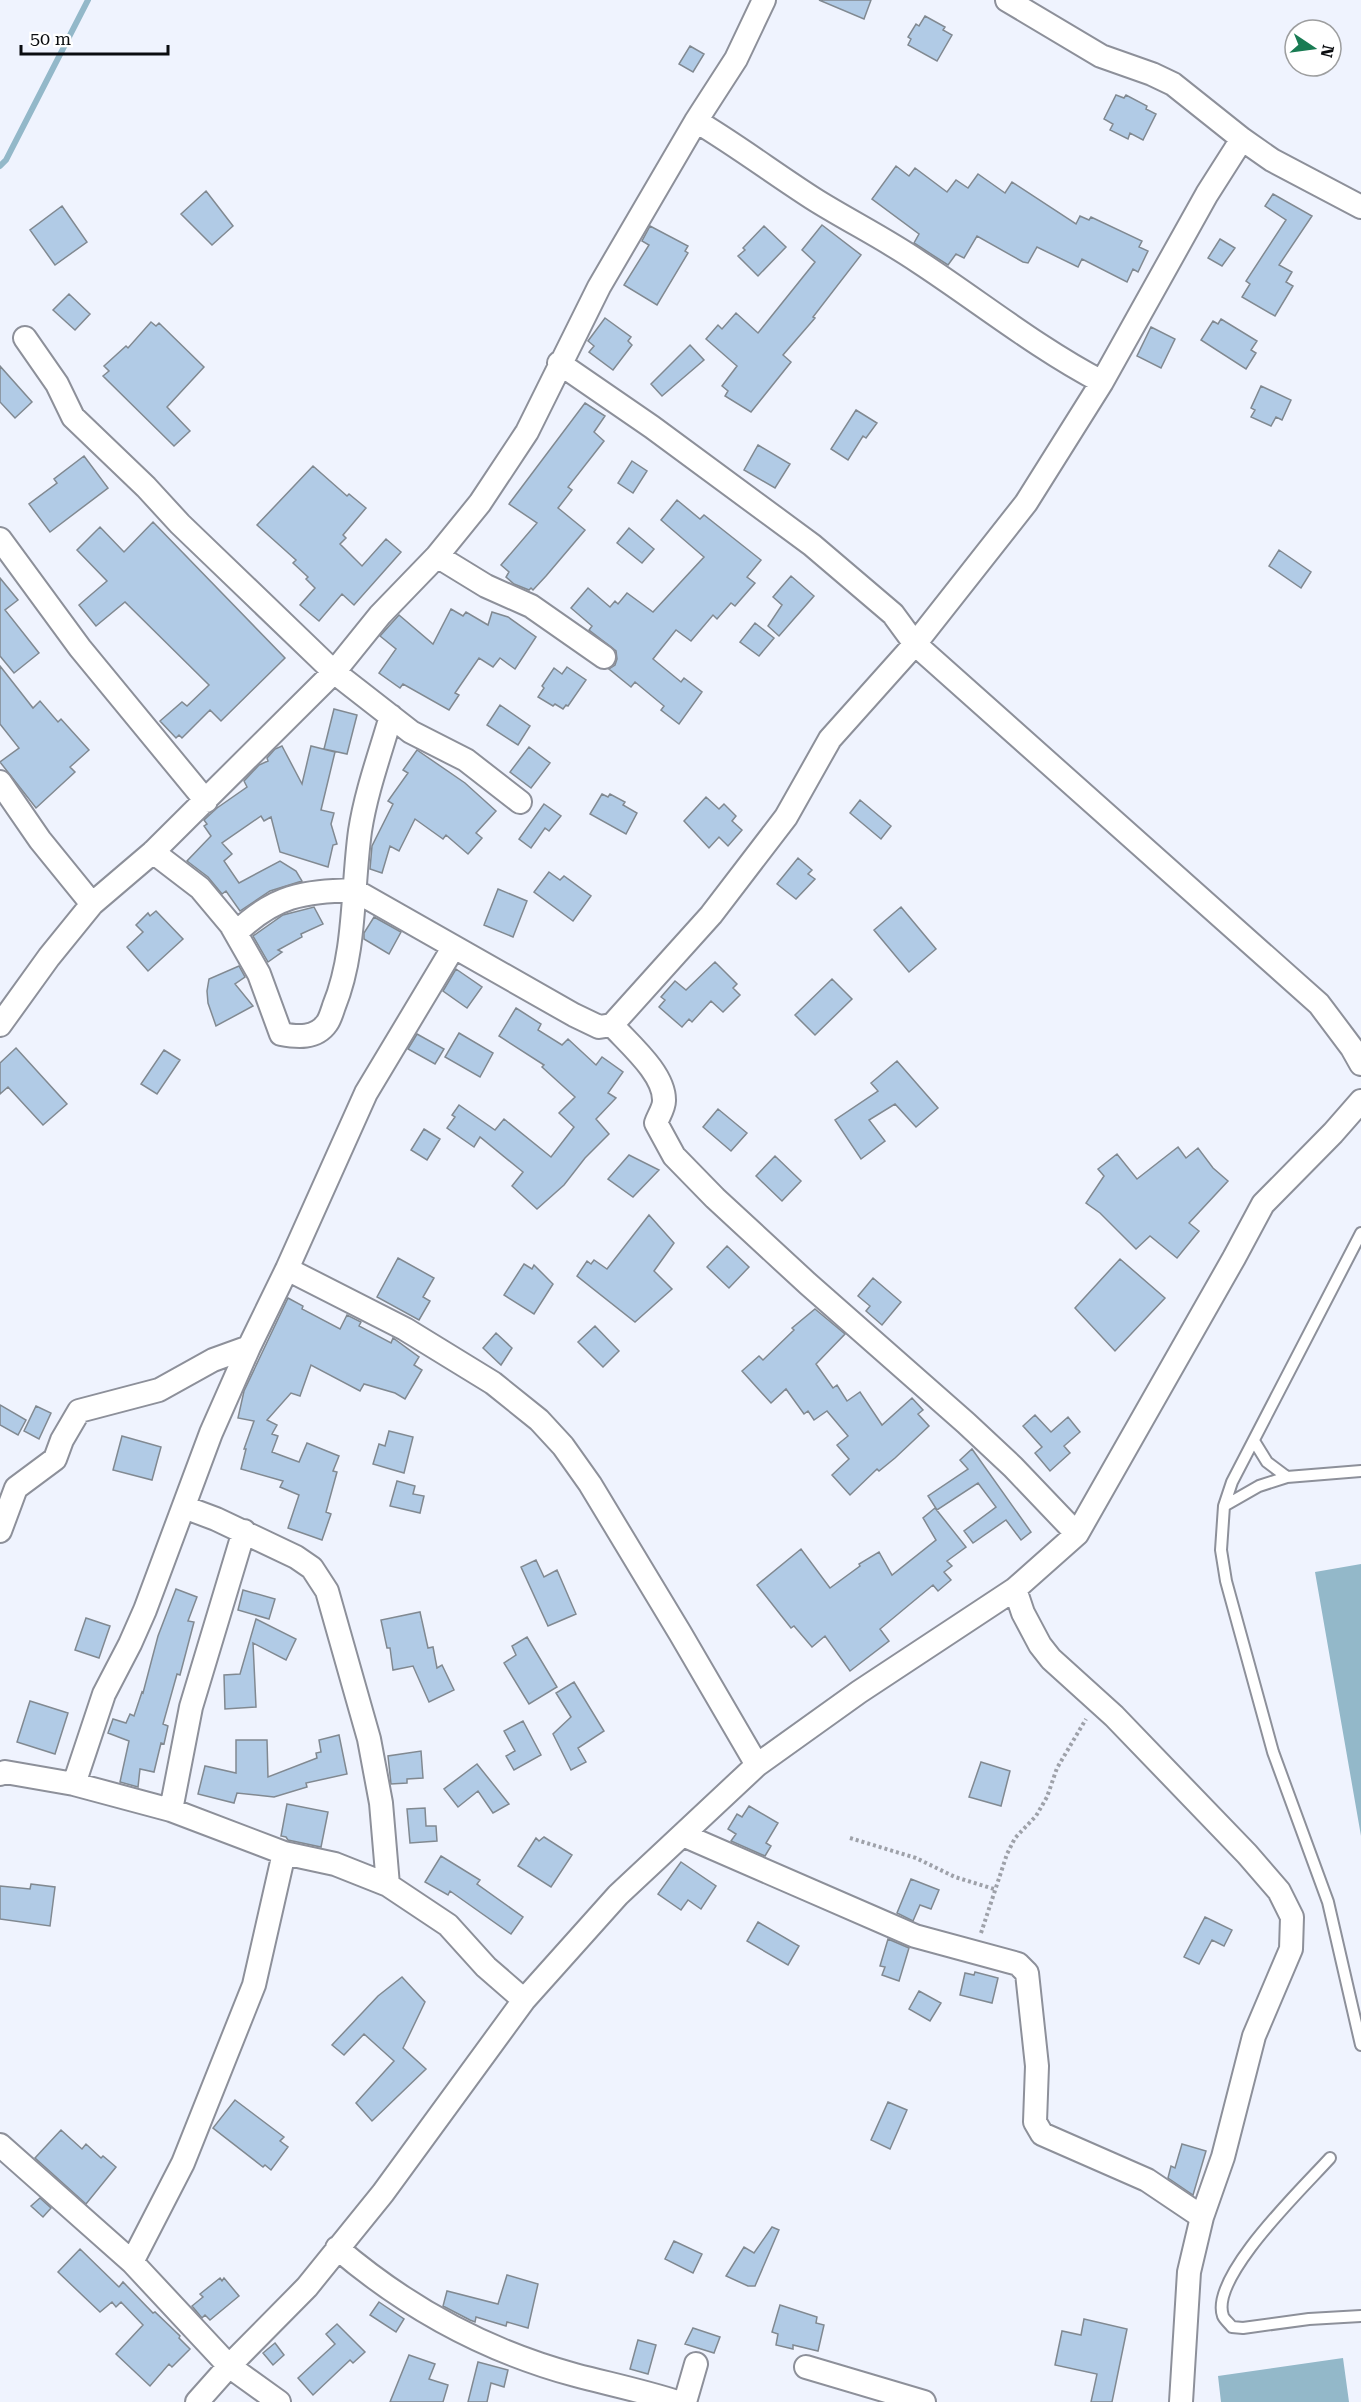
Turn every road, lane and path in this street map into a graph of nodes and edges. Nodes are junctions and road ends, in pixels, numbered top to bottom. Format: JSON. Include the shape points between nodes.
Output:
{"nodes":[{"id":1,"x":764,"y":0,"type":"edge"},
{"id":2,"x":1007,"y":0,"type":"edge"},
{"id":3,"x":696,"y":121,"type":"junction"},
{"id":4,"x":1242,"y":139,"type":"junction"},
{"id":5,"x":1361,"y":207,"type":"edge"},
{"id":6,"x":25,"y":338,"type":"dead end"},
{"id":7,"x":559,"y":363,"type":"junction"},
{"id":8,"x":1102,"y":382,"type":"junction"},
{"id":9,"x":0,"y":539,"type":"edge"},
{"id":10,"x":436,"y":556,"type":"junction"},
{"id":11,"x":915,"y":644,"type":"junction"},
{"id":12,"x":604,"y":657,"type":"dead end"},
{"id":13,"x":334,"y":672,"type":"junction"},
{"id":14,"x":391,"y":716,"type":"junction"},
{"id":15,"x":0,"y":782,"type":"edge"},
{"id":16,"x":207,"y":801,"type":"junction"},
{"id":17,"x":520,"y":802,"type":"dead end"},
{"id":18,"x":153,"y":852,"type":"junction"},
{"id":19,"x":354,"y":890,"type":"junction"},
{"id":20,"x":92,"y":904,"type":"junction"},
{"id":21,"x":236,"y":933,"type":"junction"},
{"id":22,"x":453,"y":948,"type":"junction"},
{"id":23,"x":3,"y":1014,"type":"edge"},
{"id":24,"x":612,"y":1025,"type":"junction"},
{"id":25,"x":1361,"y":1064,"type":"edge"},
{"id":26,"x":1361,"y":1101,"type":"edge"},
{"id":27,"x":1361,"y":1233,"type":"edge"},
{"id":28,"x":287,"y":1269,"type":"junction"},
{"id":29,"x":249,"y":1347,"type":"junction"},
{"id":30,"x":1254,"y":1441,"type":"junction"},
{"id":31,"x":1361,"y":1472,"type":"edge"},
{"id":32,"x":1287,"y":1477,"type":"junction"},
{"id":33,"x":8,"y":1488,"type":"edge"},
{"id":34,"x":1224,"y":1506,"type":"junction"},
{"id":35,"x":184,"y":1507,"type":"junction"},
{"id":36,"x":0,"y":1531,"type":"edge"},
{"id":37,"x":244,"y":1531,"type":"junction"},
{"id":38,"x":1077,"y":1533,"type":"junction"},
{"id":39,"x":1016,"y":1589,"type":"junction"},
{"id":40,"x":1098,"y":1700,"type":"junction"},
{"id":41,"x":757,"y":1765,"type":"junction"},
{"id":42,"x":0,"y":1774,"type":"edge"},
{"id":43,"x":74,"y":1784,"type":"junction"},
{"id":44,"x":171,"y":1810,"type":"junction"},
{"id":45,"x":683,"y":1835,"type":"junction"},
{"id":46,"x":850,"y":1838,"type":"dead end"},
{"id":47,"x":284,"y":1853,"type":"junction"},
{"id":48,"x":388,"y":1885,"type":"junction"},
{"id":49,"x":994,"y":1889,"type":"junction"},
{"id":50,"x":975,"y":1953,"type":"junction"},
{"id":51,"x":524,"y":2000,"type":"junction"},
{"id":52,"x":1361,"y":2045,"type":"edge"},
{"id":53,"x":0,"y":2145,"type":"edge"},
{"id":54,"x":1330,"y":2158,"type":"dead end"},
{"id":55,"x":1202,"y":2217,"type":"junction"},
{"id":56,"x":337,"y":2248,"type":"junction"},
{"id":57,"x":132,"y":2262,"type":"junction"},
{"id":58,"x":1361,"y":2316,"type":"edge"},
{"id":59,"x":696,"y":2364,"type":"dead end"},
{"id":60,"x":229,"y":2366,"type":"junction"},
{"id":61,"x":806,"y":2367,"type":"dead end"},
{"id":62,"x":197,"y":2402,"type":"edge"},
{"id":63,"x":279,"y":2402,"type":"edge"},
{"id":64,"x":677,"y":2402,"type":"edge"},
{"id":65,"x":685,"y":2402,"type":"edge"},
{"id":66,"x":924,"y":2402,"type":"edge"},
{"id":67,"x":1181,"y":2402,"type":"edge"}],
"edges":[{"from":1,"to":3,"type":"street","via":[[735,59]]},
{"from":2,"to":4,"type":"street","via":[[1101,56],[1173,84]]},
{"from":3,"to":7,"type":"street"},
{"from":3,"to":8,"type":"street","via":[[853,224],[918,261],[1059,358]]},
{"from":4,"to":5,"type":"street","via":[[1272,160]]},
{"from":4,"to":8,"type":"street"},
{"from":6,"to":13,"type":"street","via":[[57,384],[73,417]]},
{"from":7,"to":10,"type":"street","via":[[527,432],[480,502]]},
{"from":7,"to":11,"type":"street","via":[[812,545],[892,614]]},
{"from":8,"to":11,"type":"street","via":[[1026,503]]},
{"from":9,"to":16,"type":"street","via":[[80,648]]},
{"from":10,"to":12,"type":"street","via":[[486,586],[531,606]]},
{"from":10,"to":13,"type":"street","via":[[380,615]]},
{"from":11,"to":24,"type":"street","via":[[831,739],[786,817],[711,915]]},
{"from":11,"to":25,"type":"street","via":[[1319,1005]]},
{"from":13,"to":14,"type":"street"},
{"from":13,"to":16,"type":"street"},
{"from":14,"to":17,"type":"street","via":[[411,732],[466,760]]},
{"from":14,"to":19,"type":"street","via":[[365,809]]},
{"from":15,"to":20,"type":"street"},
{"from":16,"to":18,"type":"street"},
{"from":18,"to":20,"type":"street"},
{"from":18,"to":21,"type":"street","via":[[200,888]]},
{"from":19,"to":21,"type":"street","via":[[315,891],[284,899]]},
{"from":19,"to":21,"type":"street","via":[[341,988],[327,1023],[317,1033],[281,1034],[259,974]]},
{"from":19,"to":22,"type":"street"},
{"from":20,"to":23,"type":"street"},
{"from":22,"to":24,"type":"street","via":[[574,1015],[599,1027]]},
{"from":22,"to":28,"type":"street","via":[[366,1093]]},
{"from":24,"to":38,"type":"street","via":[[652,1068],[664,1102],[656,1124],[674,1156],[807,1283],[966,1423]]},
{"from":26,"to":38,"type":"street","via":[[1257,1212]]},
{"from":27,"to":30,"type":"lane"},
{"from":28,"to":29,"type":"street"},
{"from":28,"to":41,"type":"street","via":[[405,1329],[493,1383],[539,1420],[590,1484]]},
{"from":29,"to":33,"type":"street","via":[[213,1360],[159,1390],[79,1411],[55,1459]]},
{"from":29,"to":35,"type":"street"},
{"from":30,"to":32,"type":"lane","via":[[1267,1462]]},
{"from":30,"to":34,"type":"lane"},
{"from":31,"to":32,"type":"lane"},
{"from":32,"to":34,"type":"lane","via":[[1258,1486]]},
{"from":33,"to":36,"type":"street"},
{"from":34,"to":52,"type":"lane","via":[[1221,1550],[1226,1581],[1273,1752],[1328,1902]]},
{"from":35,"to":37,"type":"street"},
{"from":35,"to":43,"type":"street","via":[[145,1610],[104,1694]]},
{"from":37,"to":44,"type":"street","via":[[191,1707]]},
{"from":37,"to":48,"type":"street","via":[[312,1568],[327,1591],[369,1739],[381,1803]]},
{"from":38,"to":39,"type":"street"},
{"from":39,"to":40,"type":"street","via":[[1023,1614],[1040,1645]]},
{"from":39,"to":41,"type":"street","via":[[859,1692]]},
{"from":40,"to":49,"type":"path","via":[[1057,1768],[1036,1816],[1015,1838]]},
{"from":40,"to":55,"type":"street","via":[[1247,1854],[1278,1891],[1292,1917],[1291,1949],[1254,2036],[1223,2157]]},
{"from":41,"to":45,"type":"street"},
{"from":42,"to":43,"type":"street"},
{"from":43,"to":44,"type":"street"},
{"from":44,"to":47,"type":"street"},
{"from":45,"to":50,"type":"street","via":[[915,1936]]},
{"from":45,"to":51,"type":"street","via":[[618,1895]]},
{"from":46,"to":49,"type":"path","via":[[916,1858]]},
{"from":47,"to":48,"type":"street","via":[[335,1864]]},
{"from":47,"to":57,"type":"street","via":[[254,1984],[183,2163]]},
{"from":48,"to":51,"type":"street","via":[[448,1925],[486,1967]]},
{"from":49,"to":50,"type":"path"},
{"from":50,"to":55,"type":"street","via":[[1018,1964],[1027,1973],[1037,2066],[1038,2130],[1147,2180]]},
{"from":51,"to":56,"type":"street","via":[[383,2193]]},
{"from":53,"to":57,"type":"street"},
{"from":54,"to":58,"type":"lane","via":[[1245,2254],[1226,2286],[1223,2317],[1232,2326],[1243,2328]]},
{"from":55,"to":67,"type":"street","via":[[1189,2272]]},
{"from":56,"to":60,"type":"street","via":[[308,2287]]},
{"from":56,"to":64,"type":"street","via":[[389,2290],[458,2330],[504,2351],[573,2375]]},
{"from":57,"to":60,"type":"street"},
{"from":59,"to":65,"type":"street"},
{"from":60,"to":62,"type":"street"},
{"from":60,"to":63,"type":"street"},
{"from":61,"to":66,"type":"street"}]}
